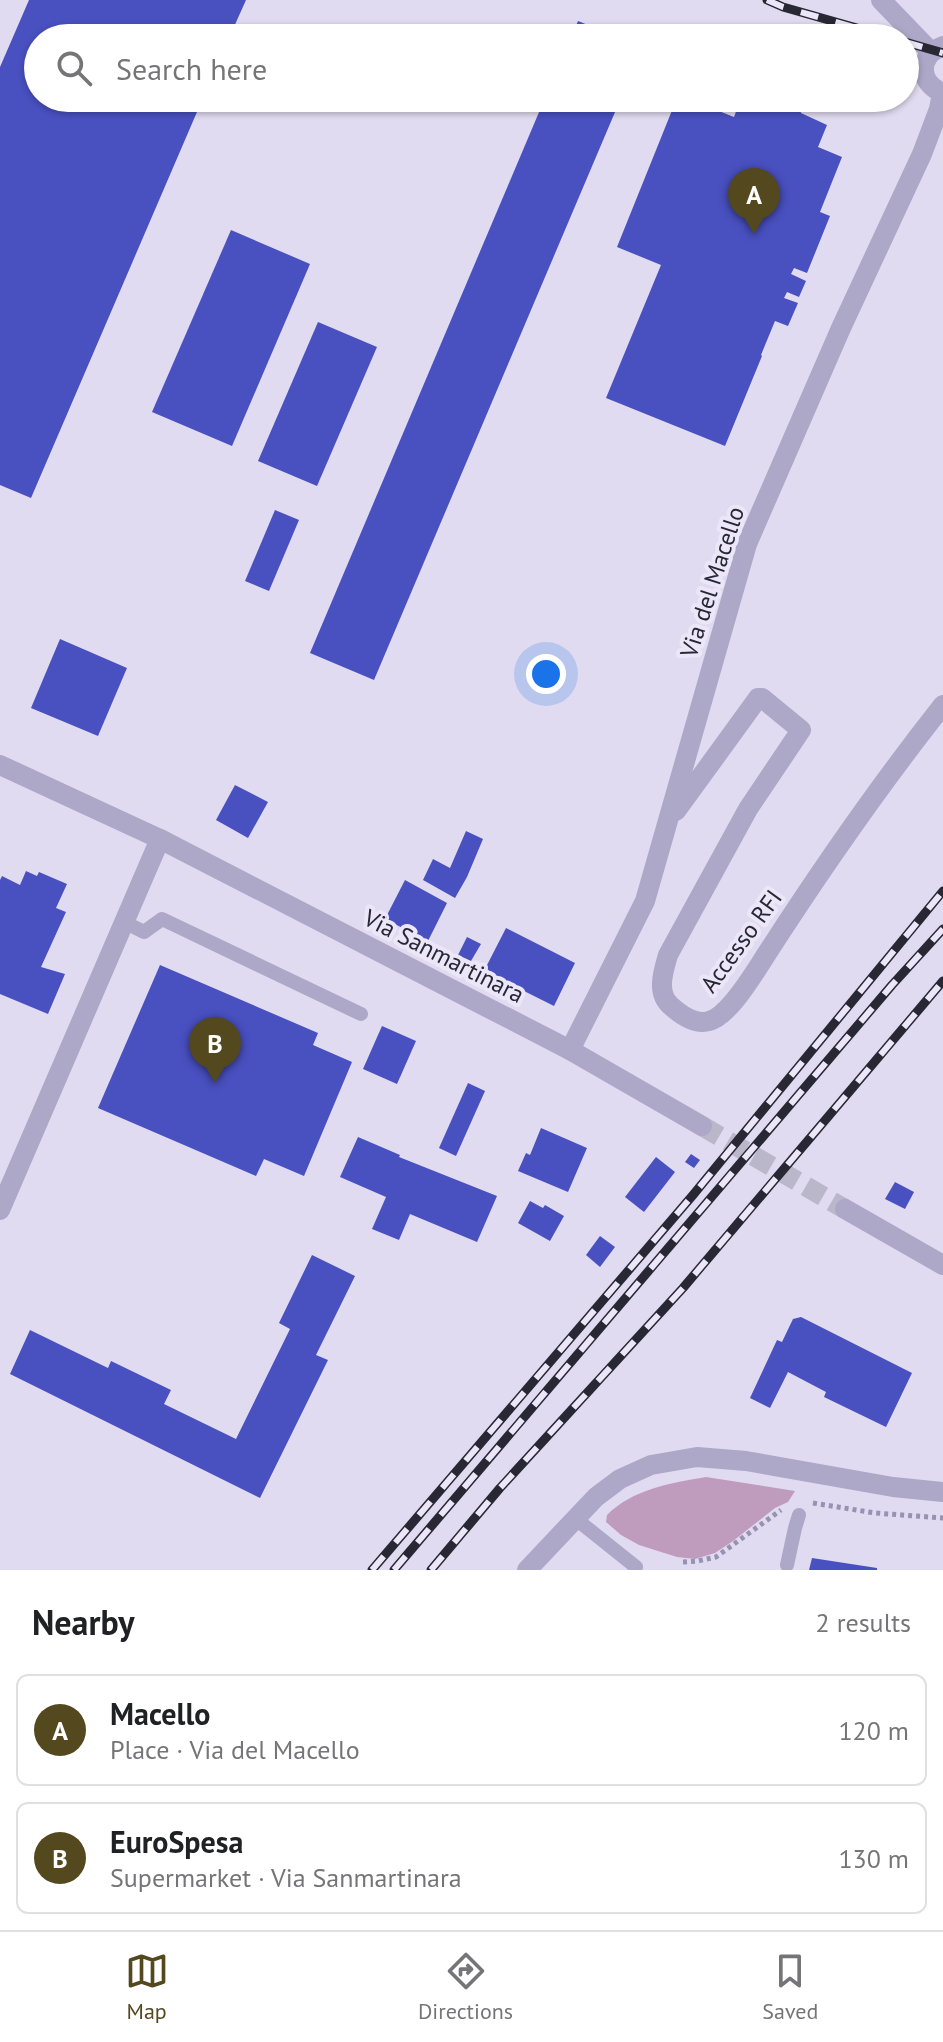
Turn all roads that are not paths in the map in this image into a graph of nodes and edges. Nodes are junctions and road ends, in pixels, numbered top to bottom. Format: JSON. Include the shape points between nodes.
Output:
{"nodes":[{"id":1,"x":881,"y":0,"type":"edge"},
{"id":2,"x":908,"y":24,"type":"edge"},
{"id":3,"x":919,"y":33,"type":"edge"},
{"id":4,"x":937,"y":49,"type":"edge"},
{"id":5,"x":943,"y":93,"type":"edge"},
{"id":6,"x":943,"y":705,"type":"edge"},
{"id":7,"x":0,"y":765,"type":"edge"},
{"id":8,"x":667,"y":824,"type":"junction"},
{"id":9,"x":160,"y":839,"type":"junction"},
{"id":10,"x":124,"y":922,"type":"junction"},
{"id":11,"x":361,"y":1014,"type":"dead end"},
{"id":12,"x":570,"y":1050,"type":"junction"},
{"id":13,"x":702,"y":1126,"type":"tunnel mouth"},
{"id":14,"x":845,"y":1209,"type":"tunnel mouth"},
{"id":15,"x":0,"y":1210,"type":"edge"},
{"id":16,"x":943,"y":1265,"type":"edge"},
{"id":17,"x":943,"y":1492,"type":"edge"},
{"id":18,"x":799,"y":1515,"type":"dead end"},
{"id":19,"x":576,"y":1519,"type":"junction"},
{"id":20,"x":787,"y":1565,"type":"dead end"},
{"id":21,"x":636,"y":1567,"type":"dead end"},
{"id":22,"x":527,"y":1570,"type":"edge"}],
"edges":[{"from":1,"to":2,"type":"street","name":"Via del Macello"},
{"from":3,"to":4,"type":"street","name":"Via del Macello"},
{"from":4,"to":5,"type":"street","name":"Via del Macello","via":[[926,59],[925,76]]},
{"from":5,"to":8,"type":"street","name":"Via del Macello","via":[[922,154],[747,544]]},
{"from":6,"to":8,"type":"street","name":"Accesso RFI","via":[[878,789],[747,983],[726,1011],[710,1021],[694,1021],[667,1003],[662,988],[668,955],[748,809],[801,730],[758,698]]},
{"from":7,"to":9,"type":"street","name":"Via Sanmartinara"},
{"from":8,"to":12,"type":"street","name":"Via del Macello","via":[[645,901]]},
{"from":9,"to":10,"type":"street"},
{"from":9,"to":12,"type":"street","name":"Via Sanmartinara"},
{"from":10,"to":11,"type":"lane","via":[[144,932],[162,919]]},
{"from":10,"to":15,"type":"street"},
{"from":12,"to":13,"type":"street","name":"Via Sanmartinara"},
{"from":14,"to":16,"type":"street"},
{"from":17,"to":19,"type":"street","via":[[697,1457],[651,1465],[620,1479]]},
{"from":18,"to":20,"type":"lane"},
{"from":19,"to":21,"type":"lane"},
{"from":19,"to":22,"type":"street"}]}
